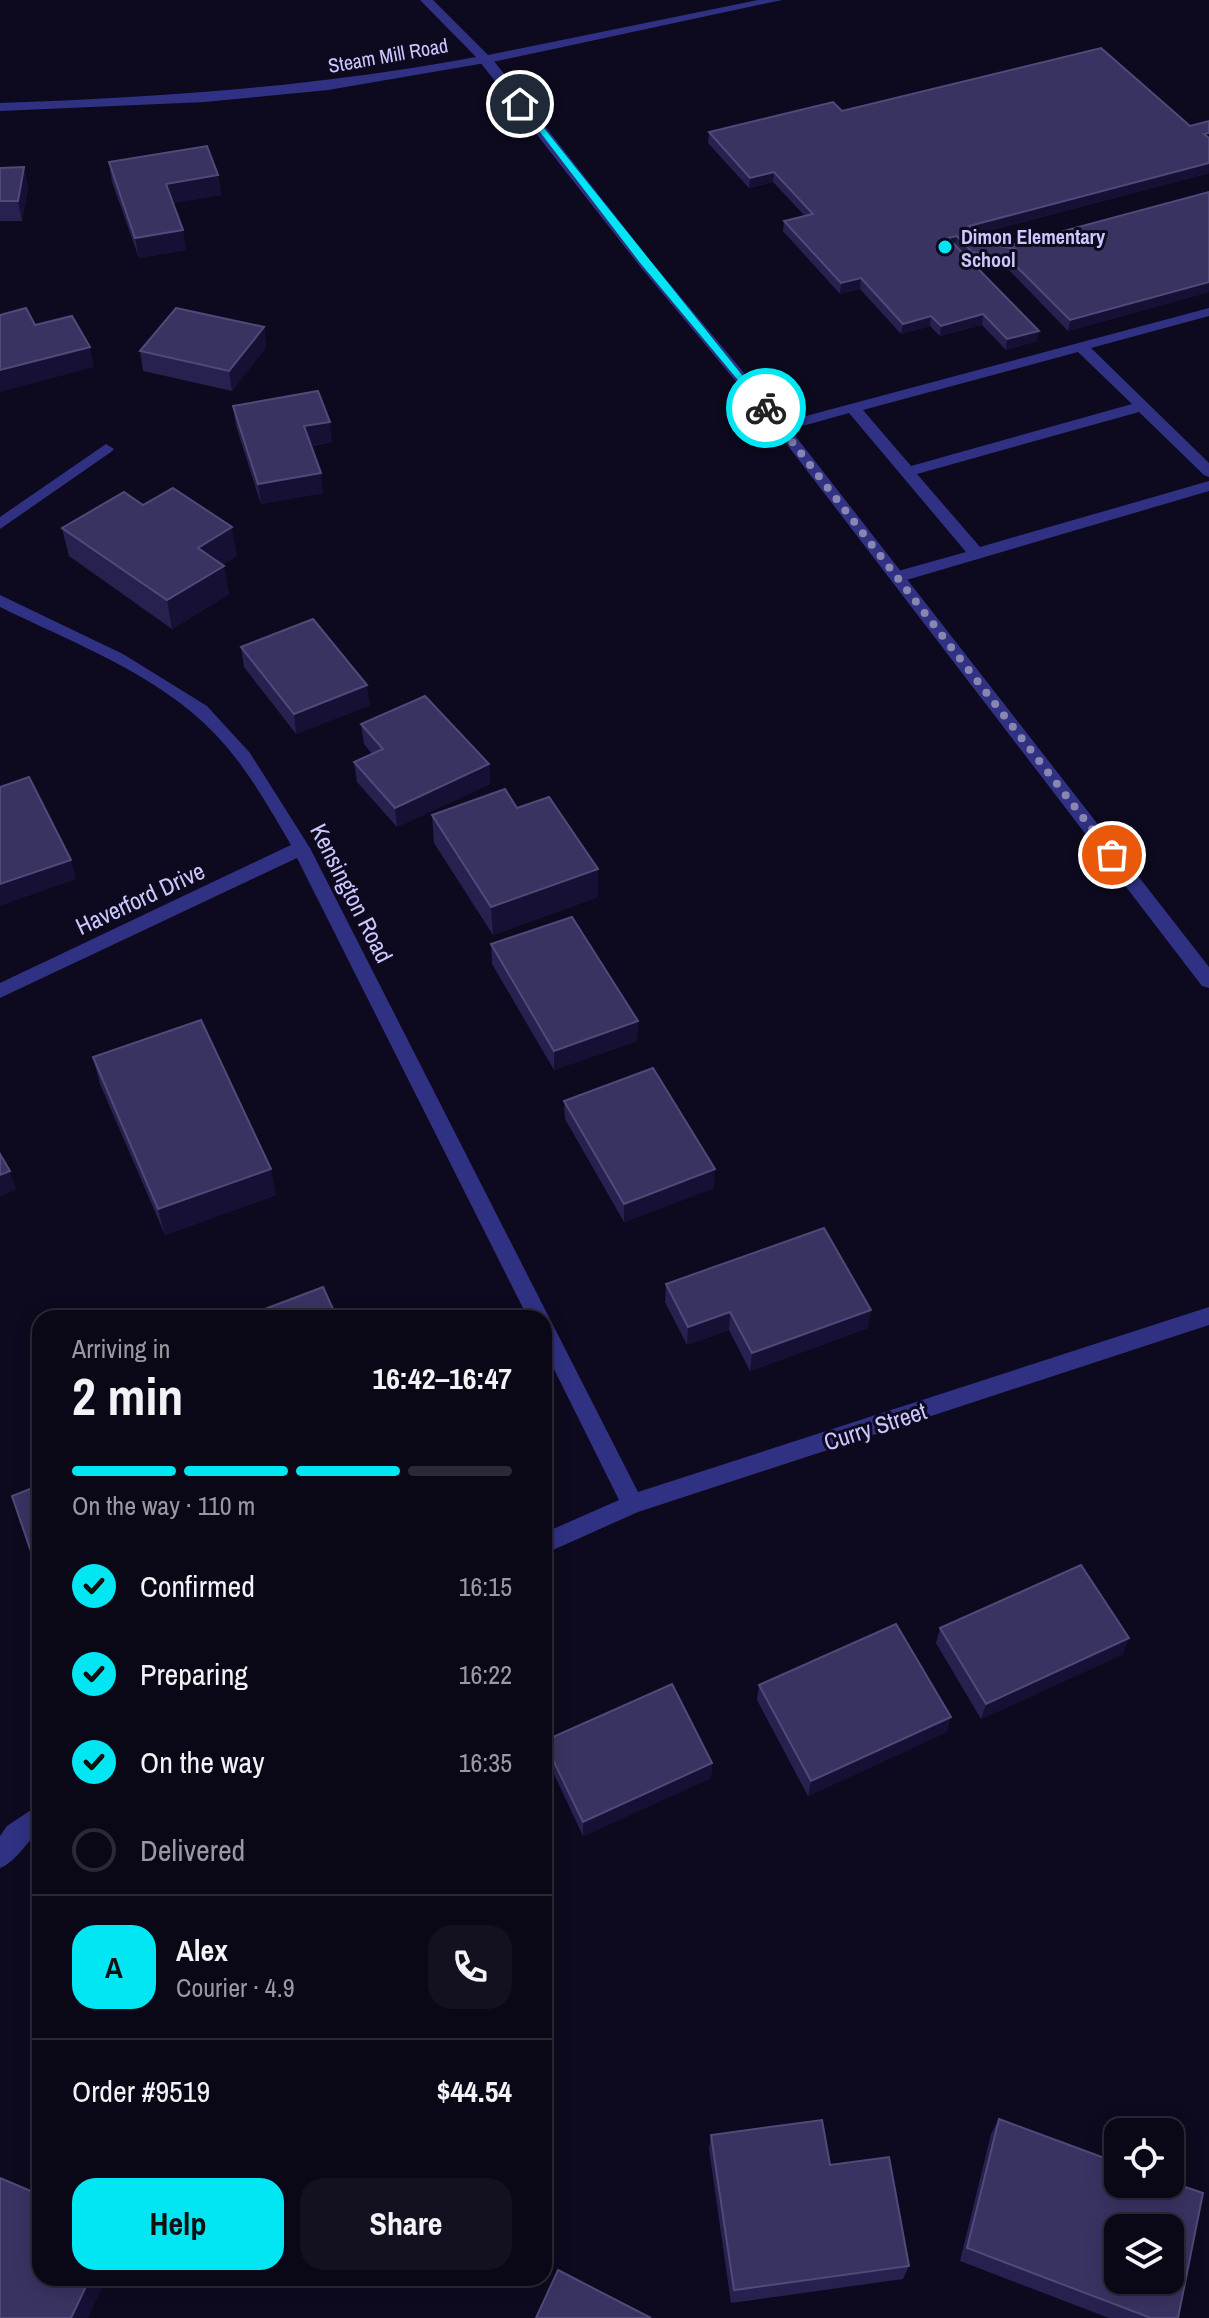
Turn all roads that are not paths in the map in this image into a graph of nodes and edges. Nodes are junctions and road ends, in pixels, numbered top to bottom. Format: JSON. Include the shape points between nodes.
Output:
{"nodes":[{"id":1,"x":426,"y":0,"type":"edge"},
{"id":2,"x":776,"y":0,"type":"edge"},
{"id":3,"x":485,"y":59,"type":"junction"},
{"id":4,"x":0,"y":107,"type":"edge"},
{"id":5,"x":1209,"y":312,"type":"edge"},
{"id":6,"x":1082,"y":347,"type":"junction"},
{"id":7,"x":1142,"y":406,"type":"junction"},
{"id":8,"x":853,"y":408,"type":"junction"},
{"id":9,"x":781,"y":427,"type":"junction"},
{"id":10,"x":106,"y":449,"type":"dead end"},
{"id":11,"x":907,"y":472,"type":"junction"},
{"id":12,"x":1209,"y":472,"type":"edge"},
{"id":13,"x":1209,"y":486,"type":"edge"},
{"id":14,"x":0,"y":524,"type":"edge"},
{"id":15,"x":977,"y":554,"type":"junction"},
{"id":16,"x":897,"y":577,"type":"junction"},
{"id":17,"x":0,"y":600,"type":"edge"},
{"id":18,"x":301,"y":848,"type":"junction"},
{"id":19,"x":1209,"y":981,"type":"edge"},
{"id":20,"x":0,"y":991,"type":"edge"},
{"id":21,"x":535,"y":1310,"type":"edge"},
{"id":22,"x":1209,"y":1316,"type":"edge"},
{"id":23,"x":552,"y":1344,"type":"edge"},
{"id":24,"x":633,"y":1504,"type":"junction"},
{"id":25,"x":552,"y":1540,"type":"edge"},
{"id":26,"x":32,"y":1822,"type":"edge"},
{"id":27,"x":0,"y":1856,"type":"edge"}],
"edges":[{"from":1,"to":3,"type":"street"},
{"from":2,"to":3,"type":"street","name":"Steam Mill Road"},
{"from":3,"to":4,"type":"street","name":"Steam Mill Road","via":[[328,86],[175,101]]},
{"from":3,"to":9,"type":"street"},
{"from":5,"to":6,"type":"street"},
{"from":6,"to":7,"type":"street"},
{"from":6,"to":8,"type":"street"},
{"from":7,"to":11,"type":"street"},
{"from":7,"to":12,"type":"street"},
{"from":8,"to":9,"type":"street"},
{"from":8,"to":11,"type":"street"},
{"from":9,"to":16,"type":"street"},
{"from":10,"to":14,"type":"street"},
{"from":11,"to":15,"type":"street"},
{"from":13,"to":15,"type":"street"},
{"from":15,"to":16,"type":"street"},
{"from":16,"to":19,"type":"street"},
{"from":17,"to":18,"type":"street","name":"Kensington Road","via":[[169,687],[222,730]]},
{"from":18,"to":20,"type":"street","name":"Haverford Drive"},
{"from":18,"to":21,"type":"street","name":"Kensington Road"},
{"from":22,"to":24,"type":"street","name":"Curry Street"},
{"from":23,"to":24,"type":"street"},
{"from":24,"to":25,"type":"street","name":"Curry Street"},
{"from":26,"to":27,"type":"street"}]}
